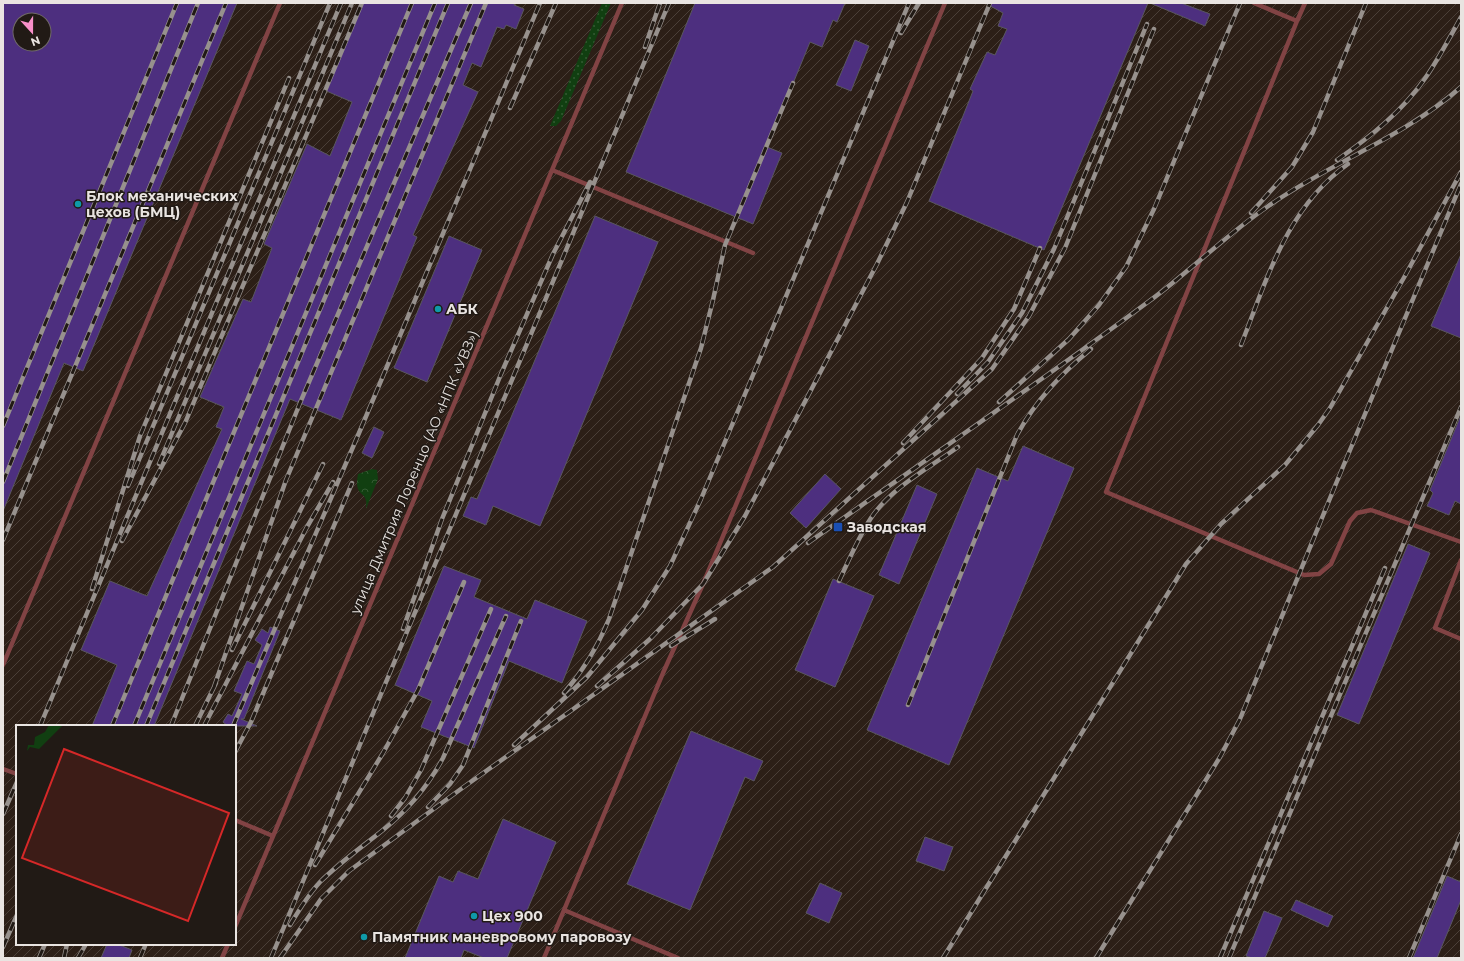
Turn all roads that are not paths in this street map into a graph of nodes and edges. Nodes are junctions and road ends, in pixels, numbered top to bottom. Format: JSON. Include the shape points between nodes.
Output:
{"nodes":[{"id":1,"x":280,"y":3,"type":"edge"},
{"id":2,"x":622,"y":3,"type":"edge"},
{"id":3,"x":945,"y":3,"type":"edge"},
{"id":4,"x":1254,"y":3,"type":"edge"},
{"id":5,"x":1305,"y":3,"type":"edge"},
{"id":6,"x":1297,"y":21,"type":"junction"},
{"id":7,"x":552,"y":170,"type":"junction"},
{"id":8,"x":753,"y":253,"type":"dead end"},
{"id":9,"x":1461,"y":542,"type":"edge"},
{"id":10,"x":1461,"y":560,"type":"edge"},
{"id":11,"x":1461,"y":639,"type":"edge"},
{"id":12,"x":3,"y":665,"type":"edge"},
{"id":13,"x":3,"y":769,"type":"edge"},
{"id":14,"x":16,"y":774,"type":"edge"},
{"id":15,"x":236,"y":820,"type":"edge"},
{"id":16,"x":273,"y":836,"type":"junction"},
{"id":17,"x":564,"y":910,"type":"junction"},
{"id":18,"x":236,"y":925,"type":"edge"},
{"id":19,"x":228,"y":945,"type":"edge"},
{"id":20,"x":222,"y":958,"type":"edge"},
{"id":21,"x":544,"y":958,"type":"edge"},
{"id":22,"x":678,"y":958,"type":"edge"}],
"edges":[{"from":1,"to":12,"type":"lane"},
{"from":2,"to":7,"type":"lane","name":"улица Дмитрия Лоренцо (АО «НПК «УВЗ»)"},
{"from":3,"to":17,"type":"lane"},
{"from":4,"to":6,"type":"lane"},
{"from":5,"to":6,"type":"lane"},
{"from":6,"to":9,"type":"lane","via":[[1106,492],[1304,575],[1319,574],[1331,564],[1350,521],[1357,513],[1371,510]]},
{"from":7,"to":8,"type":"lane"},
{"from":7,"to":16,"type":"lane","name":"улица Дмитрия Лоренцо (АО «НПК «УВЗ»)"},
{"from":10,"to":11,"type":"lane","via":[[1435,628]]},
{"from":13,"to":14,"type":"lane"},
{"from":15,"to":16,"type":"lane"},
{"from":16,"to":18,"type":"lane","name":"улица Дмитрия Лоренцо (АО «НПК «УВЗ»)"},
{"from":17,"to":21,"type":"lane"},
{"from":17,"to":22,"type":"lane"},
{"from":19,"to":20,"type":"lane"}]}
